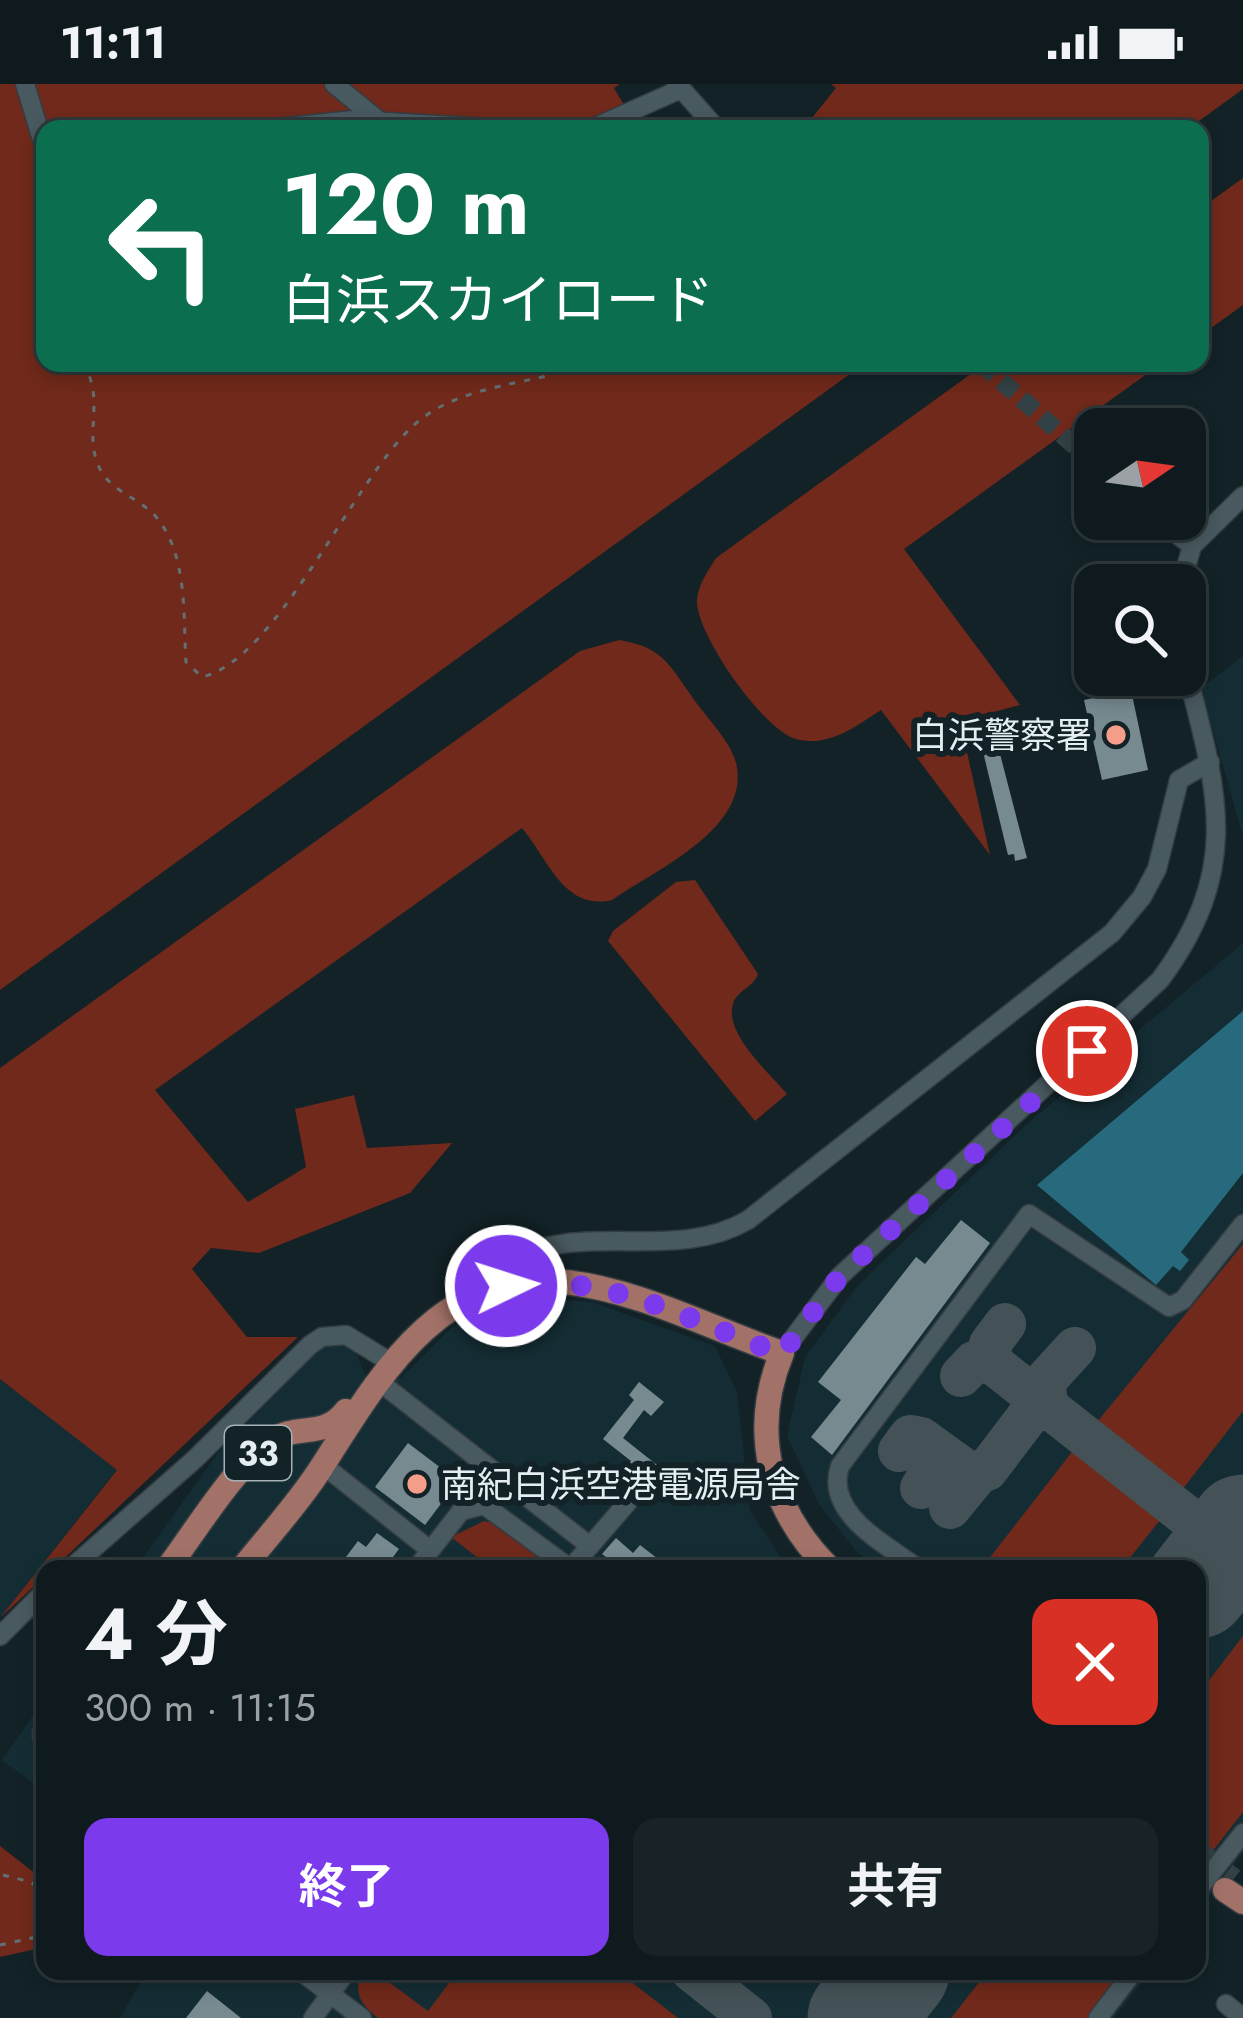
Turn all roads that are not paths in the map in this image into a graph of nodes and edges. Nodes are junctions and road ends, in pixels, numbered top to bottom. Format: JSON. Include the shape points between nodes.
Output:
{"nodes":[{"id":1,"x":25,"y":84,"type":"edge"},
{"id":2,"x":334,"y":84,"type":"edge"},
{"id":3,"x":679,"y":87,"type":"edge"},
{"id":4,"x":36,"y":120,"type":"edge"},
{"id":5,"x":378,"y":120,"type":"edge"},
{"id":6,"x":610,"y":120,"type":"edge"},
{"id":7,"x":709,"y":120,"type":"edge"},
{"id":8,"x":1243,"y":496,"type":"edge"},
{"id":9,"x":1184,"y":540,"type":"edge"},
{"id":10,"x":1192,"y":546,"type":"junction"},
{"id":11,"x":1186,"y":564,"type":"edge"},
{"id":12,"x":1193,"y":696,"type":"edge"},
{"id":13,"x":1210,"y":762,"type":"junction"},
{"id":14,"x":1243,"y":1224,"type":"edge"},
{"id":15,"x":506,"y":1286,"type":"junction"},
{"id":16,"x":782,"y":1354,"type":"junction"},
{"id":17,"x":388,"y":1379,"type":"junction"},
{"id":18,"x":323,"y":1465,"type":"junction"},
{"id":19,"x":238,"y":1478,"type":"junction"},
{"id":20,"x":628,"y":1502,"type":"dead end"},
{"id":21,"x":590,"y":1546,"type":"junction"},
{"id":22,"x":430,"y":1550,"type":"junction"},
{"id":23,"x":80,"y":1560,"type":"edge"},
{"id":24,"x":175,"y":1560,"type":"edge"},
{"id":25,"x":249,"y":1560,"type":"edge"},
{"id":26,"x":423,"y":1560,"type":"edge"},
{"id":27,"x":558,"y":1560,"type":"edge"},
{"id":28,"x":578,"y":1560,"type":"edge"},
{"id":29,"x":823,"y":1560,"type":"edge"},
{"id":30,"x":907,"y":1560,"type":"edge"},
{"id":31,"x":36,"y":1600,"type":"edge"},
{"id":32,"x":0,"y":1636,"type":"edge"},
{"id":33,"x":1243,"y":1833,"type":"edge"},
{"id":34,"x":1206,"y":1880,"type":"edge"},
{"id":35,"x":312,"y":1980,"type":"edge"},
{"id":36,"x":341,"y":1980,"type":"edge"},
{"id":37,"x":1128,"y":1980,"type":"edge"},
{"id":38,"x":332,"y":1995,"type":"junction"},
{"id":39,"x":1226,"y":2004,"type":"dead end"},
{"id":40,"x":313,"y":2018,"type":"edge"},
{"id":41,"x":362,"y":2018,"type":"edge"},
{"id":42,"x":1097,"y":2018,"type":"edge"},
{"id":43,"x":1243,"y":2018,"type":"edge"}],
"edges":[{"from":1,"to":4,"type":"street"},
{"from":2,"to":5,"type":"street"},
{"from":3,"to":6,"type":"street"},
{"from":3,"to":7,"type":"street"},
{"from":8,"to":10,"type":"street"},
{"from":9,"to":10,"type":"street"},
{"from":10,"to":11,"type":"street"},
{"from":12,"to":13,"type":"street"},
{"from":13,"to":15,"type":"street","via":[[1179,780],[1156,869],[1112,933],[748,1220],[710,1239],[542,1246],[506,1263]]},
{"from":13,"to":16,"type":"street","via":[[1220,857],[1189,945],[1087,1051],[840,1276]]},
{"from":14,"to":30,"type":"street","via":[[1169,1307],[1029,1214],[834,1483],[860,1524]]},
{"from":15,"to":16,"type":"main road","number":"33","via":[[590,1286]]},
{"from":15,"to":17,"type":"main road","number":"33","via":[[448,1309]]},
{"from":16,"to":29,"type":"main road","via":[[766,1413],[769,1463],[783,1508]]},
{"from":17,"to":18,"type":"main road","number":"33"},
{"from":17,"to":19,"type":"main road","number":"33","via":[[332,1426],[274,1438]]},
{"from":17,"to":21,"type":"street"},
{"from":17,"to":23,"type":"street","via":[[346,1336],[317,1340]]},
{"from":18,"to":19,"type":"main road","via":[[290,1445]]},
{"from":18,"to":22,"type":"street"},
{"from":18,"to":25,"type":"main road","number":"33"},
{"from":19,"to":24,"type":"main road","number":"33"},
{"from":20,"to":21,"type":"street"},
{"from":21,"to":28,"type":"street"},
{"from":22,"to":26,"type":"street"},
{"from":22,"to":27,"type":"street","via":[[461,1511],[484,1505]]},
{"from":31,"to":32,"type":"street"},
{"from":33,"to":34,"type":"street"},
{"from":35,"to":38,"type":"street"},
{"from":36,"to":38,"type":"street"},
{"from":37,"to":42,"type":"street"},
{"from":38,"to":40,"type":"street"},
{"from":38,"to":41,"type":"street"},
{"from":39,"to":43,"type":"street"}]}
